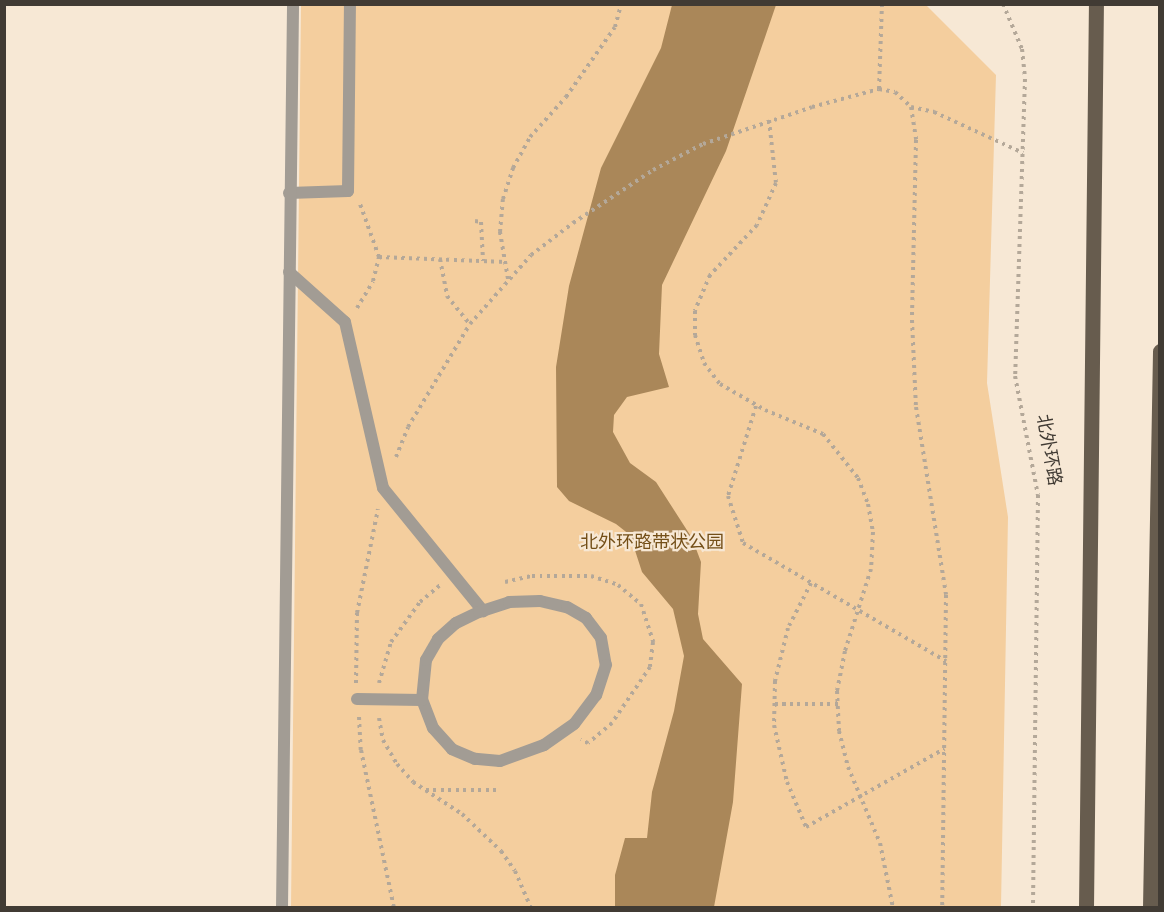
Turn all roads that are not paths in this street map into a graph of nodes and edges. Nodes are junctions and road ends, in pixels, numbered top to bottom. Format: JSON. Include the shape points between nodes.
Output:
{"nodes":[{"id":1,"x":293,"y":4,"type":"edge"},
{"id":2,"x":350,"y":4,"type":"edge"},
{"id":3,"x":1096,"y":4,"type":"edge"},
{"id":4,"x":289,"y":193,"type":"junction"},
{"id":5,"x":289,"y":272,"type":"junction"},
{"id":6,"x":1160,"y":351,"type":"edge"},
{"id":7,"x":483,"y":611,"type":"junction"},
{"id":8,"x":357,"y":699,"type":"road end"},
{"id":9,"x":422,"y":700,"type":"junction"},
{"id":10,"x":282,"y":908,"type":"edge"},
{"id":11,"x":1086,"y":908,"type":"edge"},
{"id":12,"x":1150,"y":908,"type":"edge"}],
"edges":[{"from":1,"to":4,"type":"street"},
{"from":2,"to":4,"type":"street","via":[[348,191]]},
{"from":3,"to":11,"type":"main road","name":"北外环路"},
{"from":4,"to":5,"type":"street"},
{"from":5,"to":7,"type":"street","via":[[345,322],[383,489]]},
{"from":5,"to":10,"type":"street"},
{"from":6,"to":12,"type":"main road"},
{"from":7,"to":9,"type":"street","via":[[456,623],[438,639],[426,660]]},
{"from":7,"to":9,"type":"street","via":[[509,602],[540,601],[567,607],[586,618],[601,638],[606,665],[596,696],[574,724],[544,746],[500,761],[475,759],[452,749],[432,728]]},
{"from":8,"to":9,"type":"street"}]}
